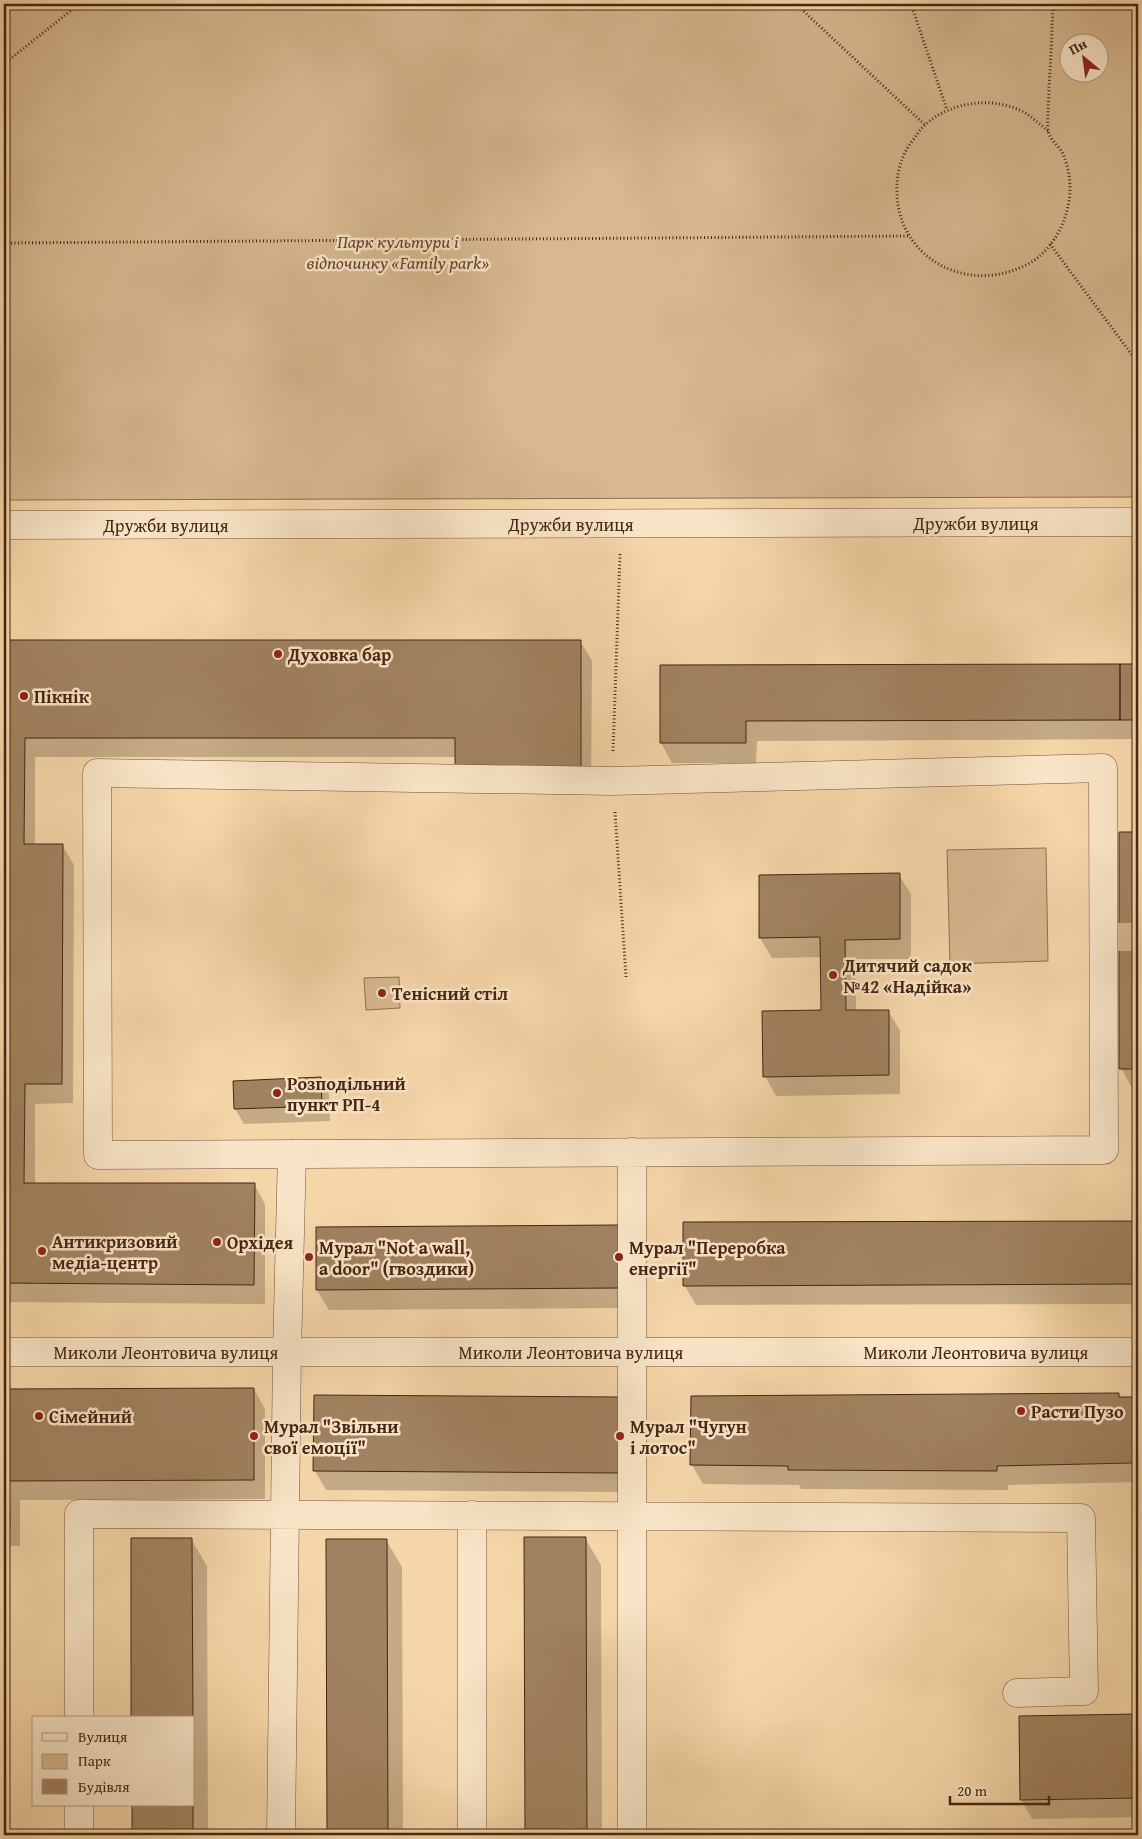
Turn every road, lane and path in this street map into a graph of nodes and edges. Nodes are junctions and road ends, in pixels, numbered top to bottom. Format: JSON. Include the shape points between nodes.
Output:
{"nodes":[{"id":1,"x":79,"y":4,"type":"edge"},
{"id":2,"x":796,"y":4,"type":"edge"},
{"id":3,"x":911,"y":4,"type":"edge"},
{"id":4,"x":1053,"y":4,"type":"edge"},
{"id":5,"x":4,"y":64,"type":"edge"},
{"id":6,"x":947,"y":110,"type":"junction"},
{"id":7,"x":925,"y":125,"type":"junction"},
{"id":8,"x":1048,"y":131,"type":"junction"},
{"id":9,"x":908,"y":236,"type":"junction"},
{"id":10,"x":4,"y":243,"type":"edge"},
{"id":11,"x":1050,"y":244,"type":"junction"},
{"id":12,"x":1138,"y":363,"type":"edge"},
{"id":13,"x":1138,"y":522,"type":"edge"},
{"id":14,"x":4,"y":525,"type":"edge"},
{"id":15,"x":632,"y":1152,"type":"junction"},
{"id":16,"x":292,"y":1154,"type":"junction"},
{"id":17,"x":4,"y":1352,"type":"edge"},
{"id":18,"x":287,"y":1352,"type":"junction"},
{"id":19,"x":632,"y":1352,"type":"junction"},
{"id":20,"x":1138,"y":1352,"type":"edge"},
{"id":21,"x":285,"y":1515,"type":"junction"},
{"id":22,"x":472,"y":1515,"type":"junction"},
{"id":23,"x":632,"y":1516,"type":"junction"},
{"id":24,"x":1017,"y":1693,"type":"dead end"},
{"id":25,"x":79,"y":1716,"type":"edge"},
{"id":26,"x":79,"y":1806,"type":"edge"},
{"id":27,"x":79,"y":1835,"type":"edge"},
{"id":28,"x":281,"y":1835,"type":"edge"},
{"id":29,"x":472,"y":1835,"type":"edge"},
{"id":30,"x":632,"y":1835,"type":"edge"}],
"edges":[{"from":1,"to":5,"type":"path"},
{"from":2,"to":7,"type":"path"},
{"from":3,"to":6,"type":"path"},
{"from":4,"to":8,"type":"path"},
{"from":6,"to":7,"type":"path"},
{"from":6,"to":8,"type":"path","via":[[974,103],[1001,104],[1026,114]]},
{"from":7,"to":9,"type":"path","via":[[906,149],[896,177],[897,207]]},
{"from":8,"to":11,"type":"path","via":[[1063,154],[1070,180],[1069,207],[1059,233]]},
{"from":9,"to":10,"type":"path"},
{"from":9,"to":11,"type":"path","via":[[928,258],[954,272],[984,277],[1014,272],[1040,256]]},
{"from":11,"to":12,"type":"path"},
{"from":13,"to":14,"type":"street","name":"Дружби вулиця"},
{"from":15,"to":16,"type":"street"},
{"from":15,"to":16,"type":"street","via":[[1104,1150],[1103,768],[612,781],[97,773],[98,1155]]},
{"from":15,"to":19,"type":"street"},
{"from":16,"to":18,"type":"street"},
{"from":17,"to":18,"type":"street","name":"Миколи Леонтовича вулиця"},
{"from":18,"to":19,"type":"street","name":"Миколи Леонтовича вулиця"},
{"from":18,"to":21,"type":"street"},
{"from":19,"to":20,"type":"street","name":"Миколи Леонтовича вулиця"},
{"from":19,"to":23,"type":"street"},
{"from":21,"to":22,"type":"street"},
{"from":21,"to":25,"type":"street","via":[[79,1514]]},
{"from":21,"to":28,"type":"street"},
{"from":22,"to":23,"type":"street"},
{"from":22,"to":29,"type":"street"},
{"from":23,"to":24,"type":"street","via":[[1080,1518],[1084,1691]]},
{"from":23,"to":30,"type":"street"},
{"from":26,"to":27,"type":"street"}]}
